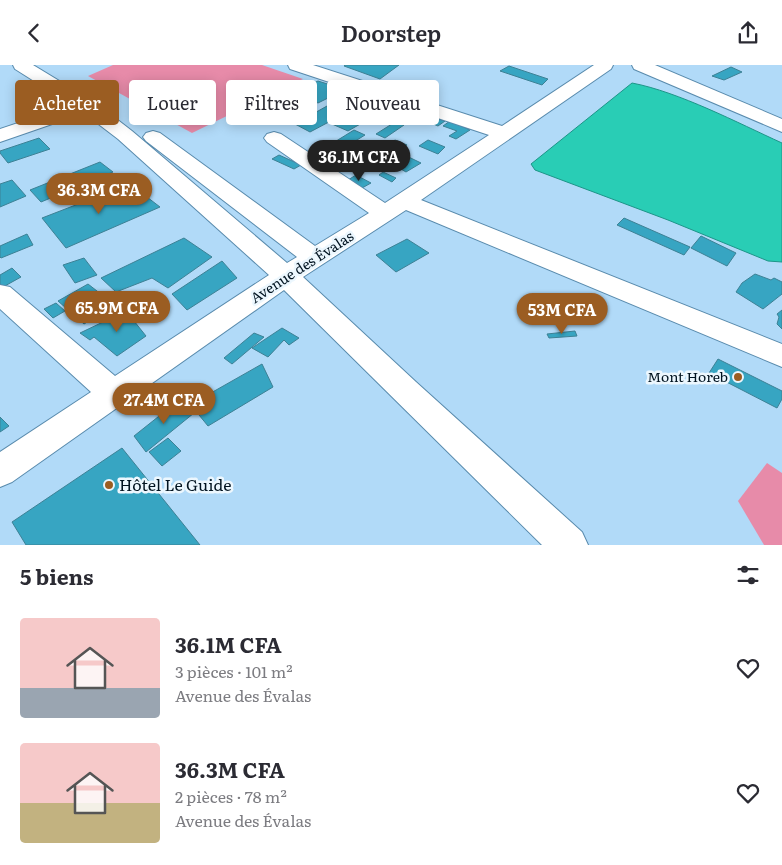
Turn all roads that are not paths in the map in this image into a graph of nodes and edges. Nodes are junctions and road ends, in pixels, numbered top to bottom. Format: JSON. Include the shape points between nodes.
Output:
{"nodes":[{"id":1,"x":21,"y":65,"type":"edge"},
{"id":2,"x":39,"y":65,"type":"edge"},
{"id":3,"x":296,"y":65,"type":"edge"},
{"id":4,"x":605,"y":65,"type":"edge"},
{"id":5,"x":640,"y":65,"type":"edge"},
{"id":6,"x":324,"y":68,"type":"edge"},
{"id":7,"x":50,"y":80,"type":"edge"},
{"id":8,"x":61,"y":80,"type":"edge"},
{"id":9,"x":119,"y":120,"type":"edge"},
{"id":10,"x":32,"y":125,"type":"edge"},
{"id":11,"x":116,"y":125,"type":"edge"},
{"id":12,"x":782,"y":126,"type":"edge"},
{"id":13,"x":497,"y":131,"type":"junction"},
{"id":14,"x":0,"y":136,"type":"edge"},
{"id":15,"x":274,"y":138,"type":"dead end"},
{"id":16,"x":394,"y":207,"type":"junction"},
{"id":17,"x":314,"y":259,"type":"junction"},
{"id":18,"x":286,"y":276,"type":"junction"},
{"id":19,"x":0,"y":294,"type":"edge"},
{"id":20,"x":782,"y":356,"type":"edge"},
{"id":21,"x":115,"y":393,"type":"junction"},
{"id":22,"x":0,"y":471,"type":"edge"},
{"id":23,"x":569,"y":545,"type":"edge"}],
"edges":[{"from":1,"to":7,"type":"street"},
{"from":2,"to":8,"type":"street"},
{"from":3,"to":6,"type":"street"},
{"from":4,"to":13,"type":"street","name":"Avenue des Évalas"},
{"from":5,"to":12,"type":"street"},
{"from":6,"to":13,"type":"street"},
{"from":9,"to":17,"type":"street"},
{"from":10,"to":14,"type":"street"},
{"from":11,"to":18,"type":"street"},
{"from":13,"to":16,"type":"street","name":"Avenue des Évalas"},
{"from":15,"to":16,"type":"street"},
{"from":16,"to":17,"type":"street","name":"Avenue des Évalas"},
{"from":16,"to":20,"type":"street"},
{"from":17,"to":18,"type":"street","name":"Avenue des Évalas"},
{"from":18,"to":21,"type":"street","name":"Avenue des Évalas"},
{"from":18,"to":23,"type":"street"},
{"from":19,"to":21,"type":"street"},
{"from":21,"to":22,"type":"street","name":"Avenue des Évalas"}]}
